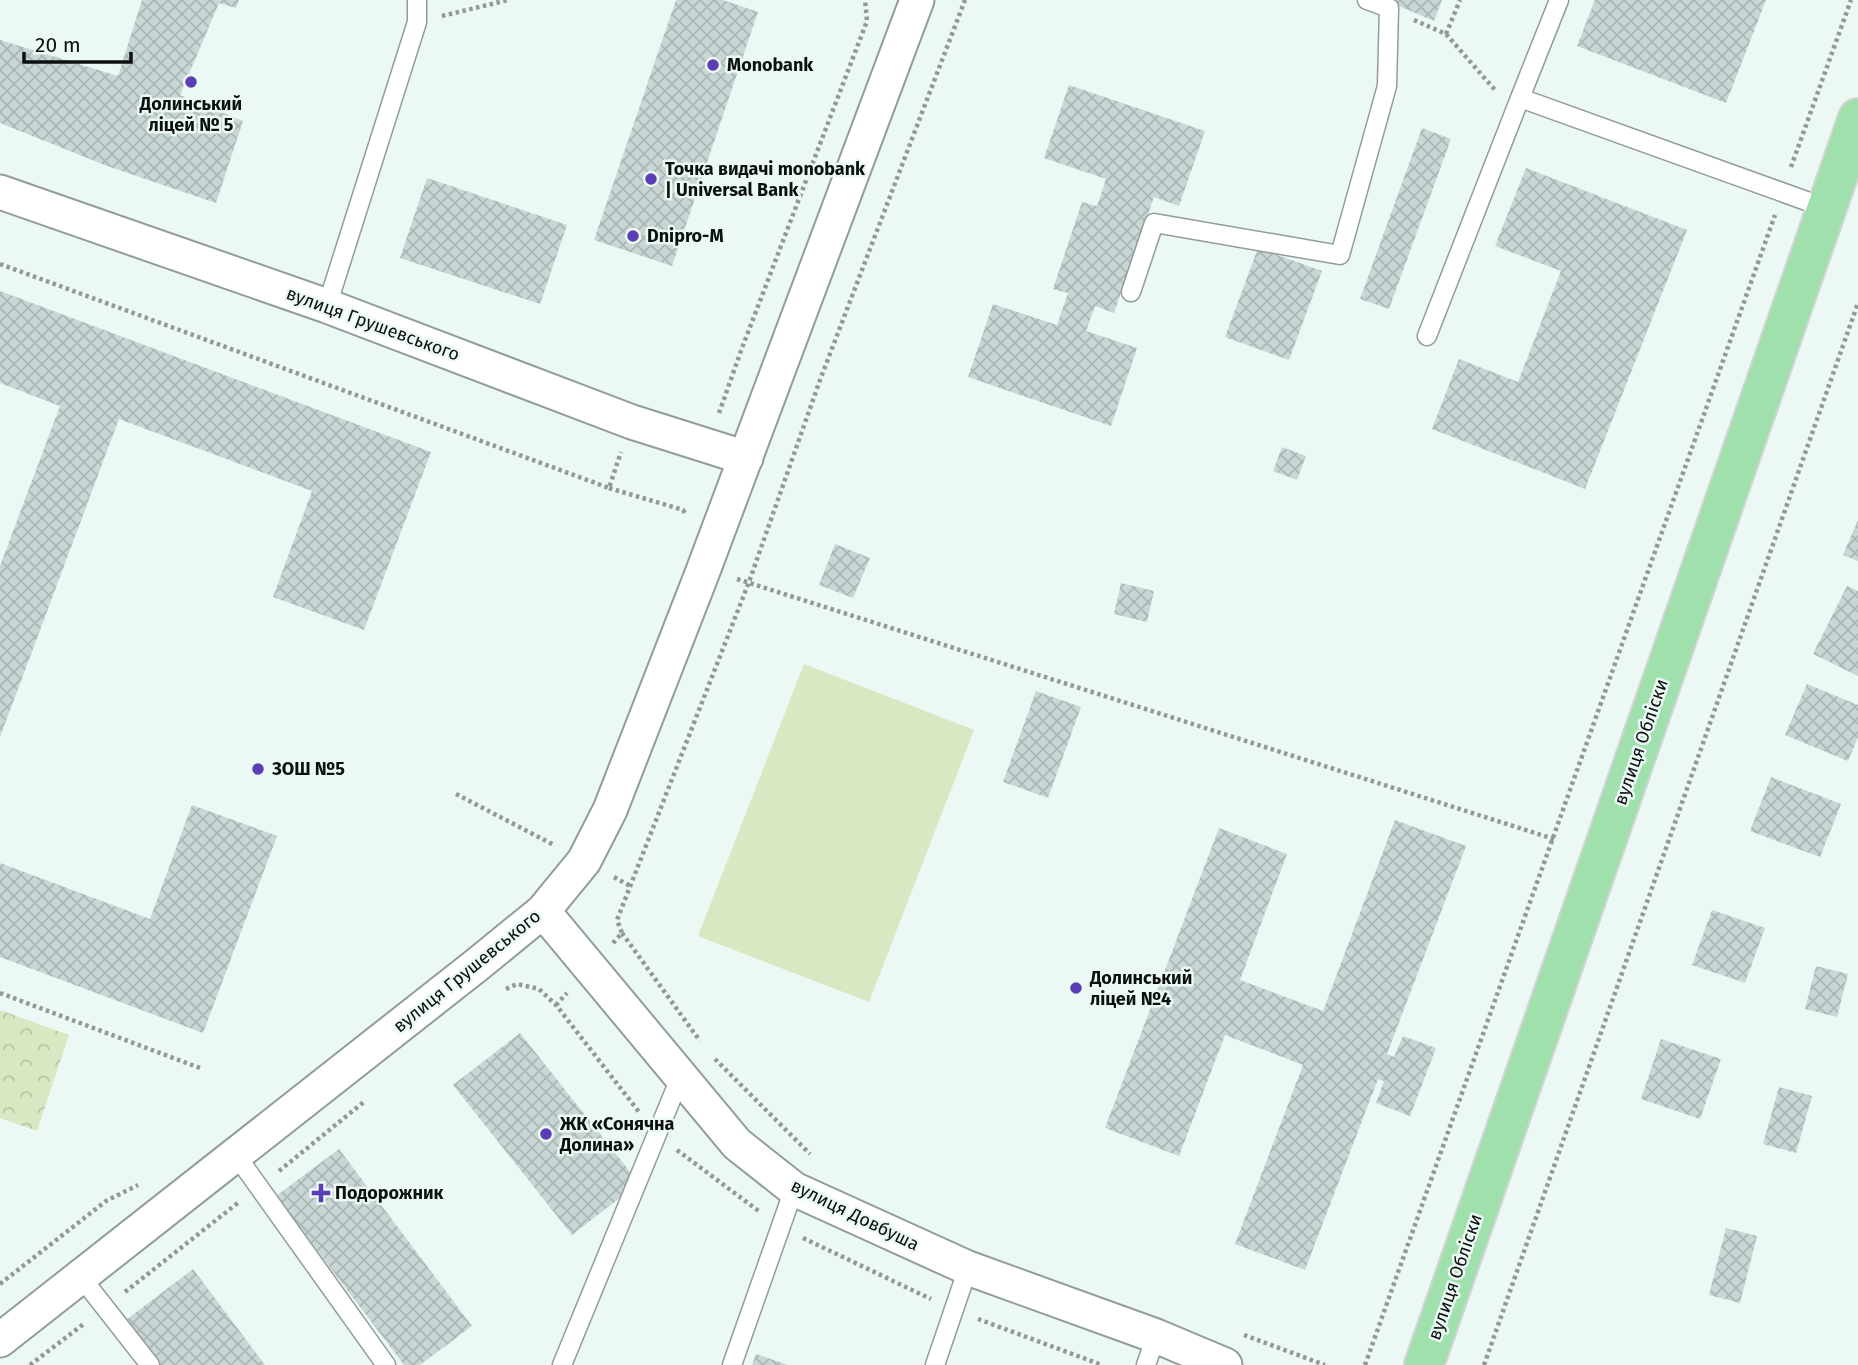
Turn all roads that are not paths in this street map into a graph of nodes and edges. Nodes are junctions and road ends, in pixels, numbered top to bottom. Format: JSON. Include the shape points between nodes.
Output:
{"nodes":[{"id":1,"x":417,"y":0,"type":"edge"},
{"id":2,"x":1367,"y":0,"type":"edge"},
{"id":3,"x":1559,"y":0,"type":"edge"},
{"id":4,"x":915,"y":1,"type":"edge"},
{"id":5,"x":1517,"y":105,"type":"junction"},
{"id":6,"x":1858,"y":118,"type":"edge"},
{"id":7,"x":0,"y":192,"type":"edge"},
{"id":8,"x":1826,"y":208,"type":"junction"},
{"id":9,"x":1131,"y":292,"type":"dead end"},
{"id":10,"x":327,"y":306,"type":"junction"},
{"id":11,"x":1427,"y":336,"type":"dead end"},
{"id":12,"x":746,"y":458,"type":"junction"},
{"id":13,"x":543,"y":911,"type":"junction"},
{"id":14,"x":680,"y":1078,"type":"junction"},
{"id":15,"x":236,"y":1155,"type":"junction"},
{"id":16,"x":794,"y":1189,"type":"junction"},
{"id":17,"x":968,"y":1268,"type":"junction"},
{"id":18,"x":81,"y":1277,"type":"junction"},
{"id":19,"x":0,"y":1340,"type":"edge"},
{"id":20,"x":1151,"y":1351,"type":"edge"},
{"id":21,"x":149,"y":1365,"type":"edge"},
{"id":22,"x":386,"y":1365,"type":"edge"},
{"id":23,"x":562,"y":1365,"type":"edge"},
{"id":24,"x":732,"y":1365,"type":"edge"},
{"id":25,"x":935,"y":1365,"type":"edge"},
{"id":26,"x":1224,"y":1365,"type":"edge"},
{"id":27,"x":1424,"y":1365,"type":"edge"}],
"edges":[{"from":1,"to":10,"type":"lane","via":[[417,22]]},
{"from":2,"to":9,"type":"lane","via":[[1389,8],[1387,86],[1340,255],[1154,223]]},
{"from":3,"to":5,"type":"lane"},
{"from":4,"to":12,"type":"street","name":"вулиця Грушевського"},
{"from":5,"to":8,"type":"lane"},
{"from":5,"to":11,"type":"lane"},
{"from":6,"to":8,"type":"main road","name":"вулиця Обліски"},
{"from":7,"to":10,"type":"street","name":"вулиця Грушевського"},
{"from":8,"to":27,"type":"main road","name":"вулиця Обліски"},
{"from":10,"to":12,"type":"street","name":"вулиця Грушевського","via":[[632,422]]},
{"from":12,"to":13,"type":"street","name":"вулиця Грушевського","via":[[610,810],[584,861]]},
{"from":13,"to":14,"type":"street","name":"вулиця Довбуша"},
{"from":13,"to":15,"type":"street","name":"вулиця Грушевського"},
{"from":14,"to":16,"type":"street","name":"вулиця Довбуша","via":[[737,1144]]},
{"from":14,"to":23,"type":"lane"},
{"from":15,"to":18,"type":"street","name":"вулиця Грушевського"},
{"from":15,"to":22,"type":"lane"},
{"from":16,"to":17,"type":"street","name":"вулиця Довбуша"},
{"from":16,"to":24,"type":"lane"},
{"from":17,"to":20,"type":"street","name":"вулиця Довбуша"},
{"from":17,"to":25,"type":"lane"},
{"from":18,"to":19,"type":"street","name":"вулиця Грушевського"},
{"from":18,"to":21,"type":"lane"},
{"from":20,"to":26,"type":"street","name":"вулиця Довбуша"}]}
